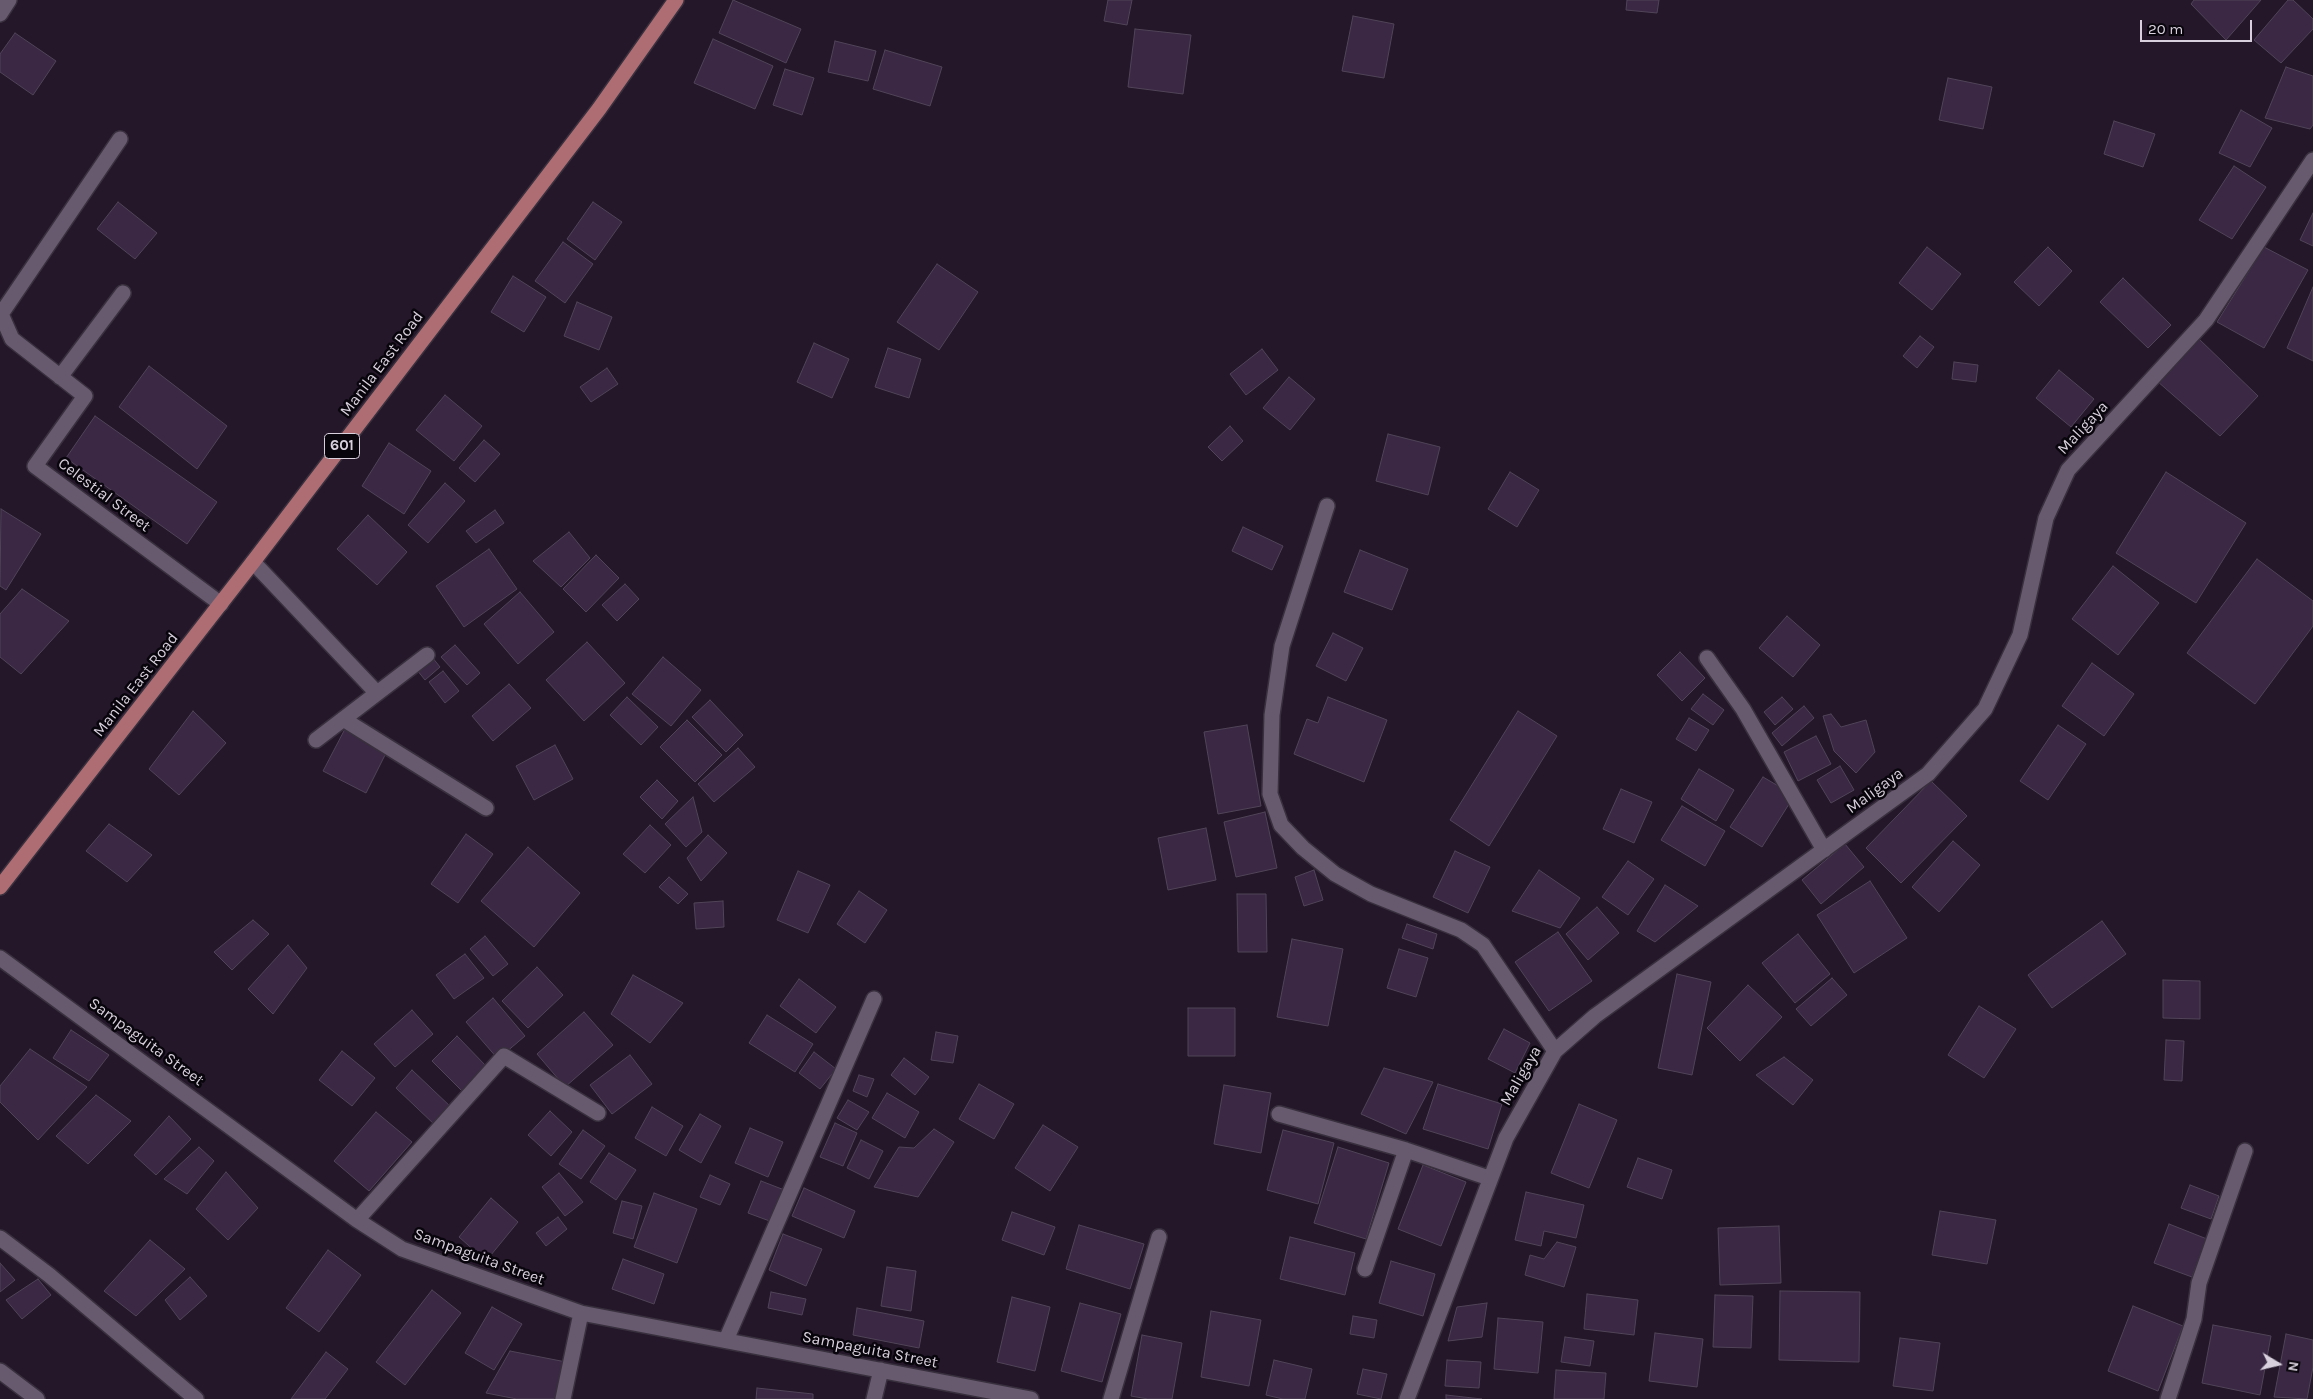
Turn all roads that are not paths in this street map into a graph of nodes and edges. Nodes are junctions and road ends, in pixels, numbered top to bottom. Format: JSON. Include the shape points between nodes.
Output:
{"nodes":[{"id":1,"x":9,"y":0,"type":"edge"},
{"id":2,"x":676,"y":0,"type":"edge"},
{"id":3,"x":0,"y":14,"type":"edge"},
{"id":4,"x":120,"y":139,"type":"dead end"},
{"id":5,"x":2313,"y":160,"type":"edge"},
{"id":6,"x":123,"y":293,"type":"dead end"},
{"id":7,"x":60,"y":377,"type":"junction"},
{"id":8,"x":1327,"y":506,"type":"dead end"},
{"id":9,"x":253,"y":562,"type":"junction"},
{"id":10,"x":221,"y":604,"type":"junction"},
{"id":11,"x":427,"y":655,"type":"dead end"},
{"id":12,"x":1707,"y":658,"type":"dead end"},
{"id":13,"x":376,"y":692,"type":"junction"},
{"id":14,"x":343,"y":719,"type":"junction"},
{"id":15,"x":316,"y":740,"type":"dead end"},
{"id":16,"x":486,"y":808,"type":"dead end"},
{"id":17,"x":1824,"y":850,"type":"junction"},
{"id":18,"x":1,"y":885,"type":"edge"},
{"id":19,"x":0,"y":958,"type":"edge"},
{"id":20,"x":874,"y":999,"type":"dead end"},
{"id":21,"x":1555,"y":1051,"type":"junction"},
{"id":22,"x":598,"y":1113,"type":"dead end"},
{"id":23,"x":1279,"y":1114,"type":"dead end"},
{"id":24,"x":1406,"y":1150,"type":"junction"},
{"id":25,"x":2245,"y":1151,"type":"dead end"},
{"id":26,"x":1489,"y":1178,"type":"junction"},
{"id":27,"x":357,"y":1220,"type":"junction"},
{"id":28,"x":1159,"y":1237,"type":"dead end"},
{"id":29,"x":0,"y":1238,"type":"edge"},
{"id":30,"x":1365,"y":1269,"type":"dead end"},
{"id":31,"x":582,"y":1312,"type":"junction"},
{"id":32,"x":726,"y":1340,"type":"junction"},
{"id":33,"x":881,"y":1370,"type":"junction"},
{"id":34,"x":0,"y":1371,"type":"edge"},
{"id":35,"x":38,"y":1399,"type":"edge"},
{"id":36,"x":196,"y":1399,"type":"edge"},
{"id":37,"x":562,"y":1399,"type":"edge"},
{"id":38,"x":874,"y":1399,"type":"edge"},
{"id":39,"x":1031,"y":1399,"type":"edge"},
{"id":40,"x":1111,"y":1399,"type":"edge"},
{"id":41,"x":1407,"y":1399,"type":"edge"},
{"id":42,"x":2168,"y":1399,"type":"edge"}],
"edges":[{"from":1,"to":3,"type":"street"},
{"from":2,"to":9,"type":"main road","name":"Manila East Road","number":"601","via":[[592,117]]},
{"from":4,"to":7,"type":"street","via":[[1,314],[12,339]]},
{"from":5,"to":17,"type":"street","name":"Maligaya","via":[[2206,320],[2068,470],[2046,518],[2020,635],[1985,709],[1928,774]]},
{"from":6,"to":7,"type":"street"},
{"from":7,"to":10,"type":"street","name":"Celestial Street","via":[[85,396],[35,466]]},
{"from":8,"to":21,"type":"street","via":[[1282,646],[1272,715],[1270,794],[1280,825],[1302,848],[1335,874],[1371,894],[1461,930],[1483,945]]},
{"from":9,"to":10,"type":"main road","name":"Manila East Road","number":"601"},
{"from":9,"to":13,"type":"street"},
{"from":10,"to":18,"type":"main road","name":"Manila East Road","number":"601"},
{"from":11,"to":13,"type":"street"},
{"from":12,"to":17,"type":"street","via":[[1743,709]]},
{"from":13,"to":14,"type":"street"},
{"from":14,"to":15,"type":"street"},
{"from":14,"to":16,"type":"street"},
{"from":17,"to":21,"type":"street","name":"Maligaya","via":[[1596,1016]]},
{"from":19,"to":27,"type":"street","name":"Sampaguita Street"},
{"from":20,"to":32,"type":"street"},
{"from":21,"to":26,"type":"street","name":"Maligaya","via":[[1506,1138]]},
{"from":22,"to":27,"type":"street","via":[[504,1056]]},
{"from":23,"to":24,"type":"street"},
{"from":24,"to":26,"type":"street"},
{"from":24,"to":30,"type":"street"},
{"from":25,"to":42,"type":"street","via":[[2199,1283],[2194,1319]]},
{"from":26,"to":41,"type":"street","name":"Maligaya"},
{"from":27,"to":31,"type":"street","name":"Sampaguita Street","via":[[402,1249]]},
{"from":28,"to":40,"type":"street"},
{"from":29,"to":36,"type":"street","via":[[49,1275]]},
{"from":31,"to":32,"type":"street","name":"Sampaguita Street"},
{"from":31,"to":37,"type":"street"},
{"from":32,"to":33,"type":"street","name":"Sampaguita Street"},
{"from":33,"to":38,"type":"street"},
{"from":33,"to":39,"type":"street","name":"Sampaguita Street"},
{"from":34,"to":35,"type":"street"}]}
